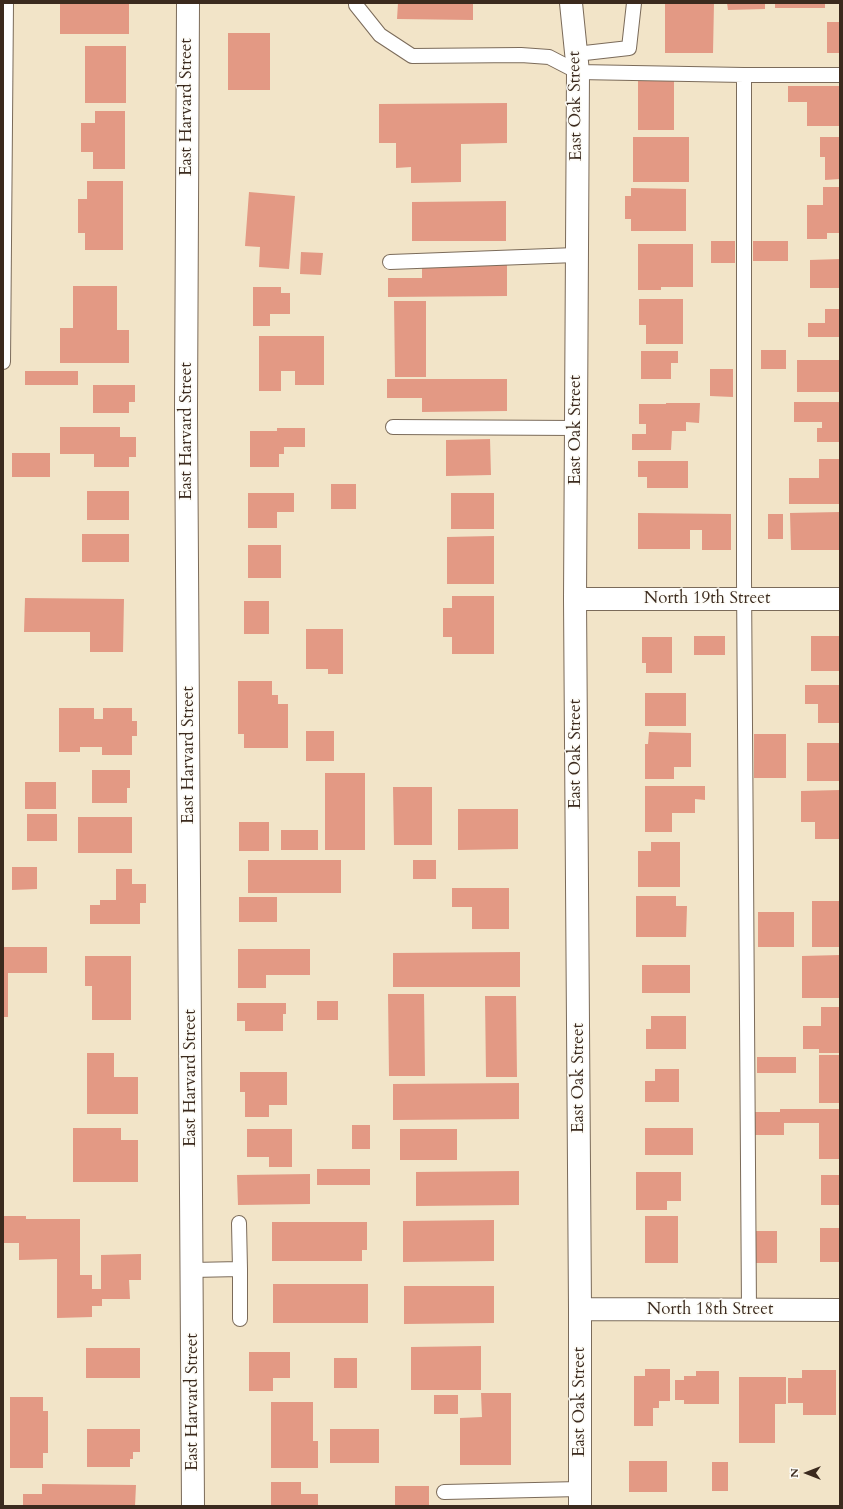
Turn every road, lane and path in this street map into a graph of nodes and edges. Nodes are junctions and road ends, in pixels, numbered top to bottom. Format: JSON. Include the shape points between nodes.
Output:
{"nodes":[{"id":1,"x":6,"y":3,"type":"edge"},
{"id":2,"x":188,"y":3,"type":"edge"},
{"id":3,"x":356,"y":3,"type":"edge"},
{"id":4,"x":571,"y":3,"type":"edge"},
{"id":5,"x":634,"y":3,"type":"edge"},
{"id":6,"x":577,"y":63,"type":"junction"},
{"id":7,"x":744,"y":75,"type":"junction"},
{"id":8,"x":840,"y":75,"type":"edge"},
{"id":9,"x":576,"y":255,"type":"junction"},
{"id":10,"x":390,"y":262,"type":"dead end"},
{"id":11,"x":3,"y":362,"type":"edge"},
{"id":12,"x":393,"y":428,"type":"dead end"},
{"id":13,"x":576,"y":428,"type":"junction"},
{"id":14,"x":575,"y":599,"type":"junction"},
{"id":15,"x":745,"y":599,"type":"junction"},
{"id":16,"x":840,"y":599,"type":"edge"},
{"id":17,"x":239,"y":1223,"type":"dead end"},
{"id":18,"x":192,"y":1270,"type":"junction"},
{"id":19,"x":240,"y":1270,"type":"junction"},
{"id":20,"x":580,"y":1310,"type":"junction"},
{"id":21,"x":749,"y":1310,"type":"junction"},
{"id":22,"x":840,"y":1310,"type":"edge"},
{"id":23,"x":240,"y":1319,"type":"dead end"},
{"id":24,"x":444,"y":1492,"type":"dead end"},
{"id":25,"x":580,"y":1498,"type":"edge"},
{"id":26,"x":193,"y":1506,"type":"edge"}],
"edges":[{"from":1,"to":11,"type":"lane"},
{"from":2,"to":18,"type":"street","name":"East Harvard Street","via":[[186,409]]},
{"from":3,"to":6,"type":"lane","via":[[380,35],[412,56],[521,55]]},
{"from":4,"to":6,"type":"street","name":"East Oak Street"},
{"from":5,"to":6,"type":"lane","via":[[628,48]]},
{"from":6,"to":7,"type":"lane"},
{"from":6,"to":9,"type":"street","name":"East Oak Street"},
{"from":7,"to":8,"type":"lane"},
{"from":7,"to":15,"type":"lane"},
{"from":9,"to":10,"type":"lane"},
{"from":9,"to":13,"type":"street","name":"East Oak Street"},
{"from":12,"to":13,"type":"lane"},
{"from":13,"to":14,"type":"street","name":"East Oak Street"},
{"from":14,"to":15,"type":"street","name":"North 19th Street"},
{"from":14,"to":20,"type":"street","name":"East Oak Street"},
{"from":15,"to":16,"type":"street","name":"North 19th Street"},
{"from":15,"to":21,"type":"lane"},
{"from":17,"to":19,"type":"lane"},
{"from":18,"to":19,"type":"lane"},
{"from":18,"to":26,"type":"street","name":"East Harvard Street"},
{"from":19,"to":23,"type":"lane"},
{"from":20,"to":21,"type":"street","name":"North 18th Street"},
{"from":20,"to":25,"type":"street","name":"East Oak Street"},
{"from":21,"to":22,"type":"street","name":"North 18th Street"},
{"from":24,"to":25,"type":"lane"}]}
